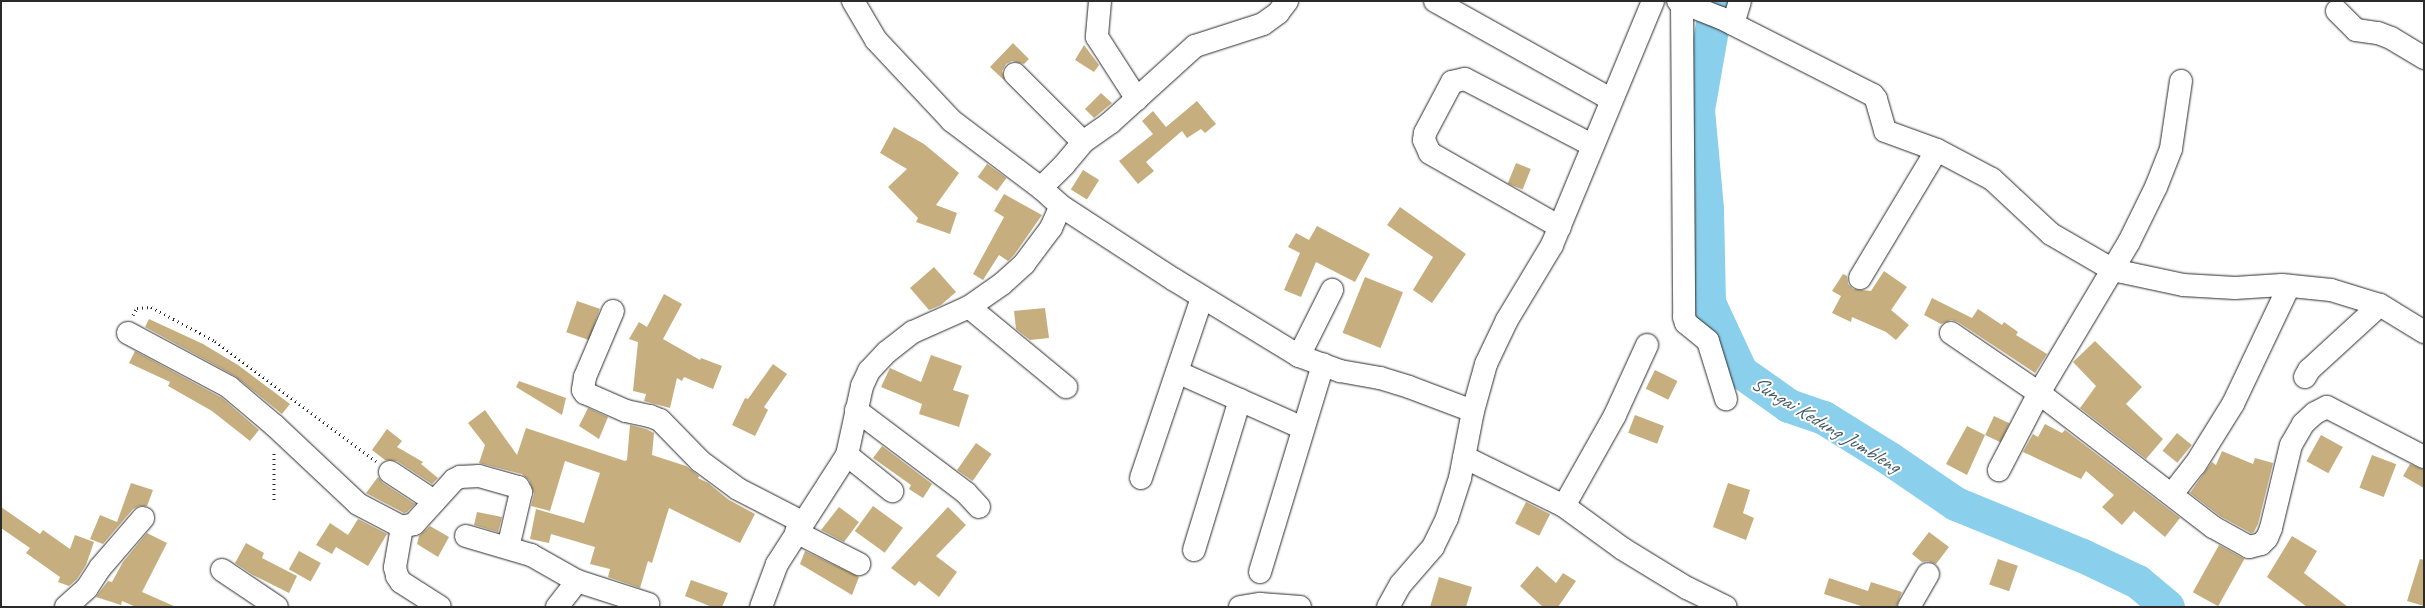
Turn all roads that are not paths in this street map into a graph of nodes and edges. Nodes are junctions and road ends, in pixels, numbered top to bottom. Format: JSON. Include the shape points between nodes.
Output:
{"nodes":[{"id":1,"x":853,"y":1,"type":"edge"},
{"id":2,"x":1100,"y":1,"type":"edge"},
{"id":3,"x":1287,"y":1,"type":"edge"},
{"id":4,"x":1435,"y":1,"type":"edge"},
{"id":5,"x":1652,"y":1,"type":"edge"},
{"id":6,"x":1740,"y":1,"type":"edge"},
{"id":7,"x":1684,"y":3,"type":"edge"},
{"id":8,"x":2337,"y":11,"type":"dead end"},
{"id":9,"x":1727,"y":21,"type":"junction"},
{"id":10,"x":2424,"y":58,"type":"edge"},
{"id":11,"x":1014,"y":74,"type":"dead end"},
{"id":12,"x":2182,"y":81,"type":"dead end"},
{"id":13,"x":1137,"y":99,"type":"junction"},
{"id":14,"x":1610,"y":99,"type":"junction"},
{"id":15,"x":1083,"y":142,"type":"junction"},
{"id":16,"x":1592,"y":145,"type":"junction"},
{"id":17,"x":1937,"y":150,"type":"junction"},
{"id":18,"x":1041,"y":188,"type":"junction"},
{"id":19,"x":1061,"y":206,"type":"junction"},
{"id":20,"x":1560,"y":226,"type":"junction"},
{"id":21,"x":2113,"y":270,"type":"junction"},
{"id":22,"x":1860,"y":278,"type":"dead end"},
{"id":23,"x":2289,"y":286,"type":"junction"},
{"id":24,"x":1332,"y":290,"type":"dead end"},
{"id":25,"x":1202,"y":298,"type":"junction"},
{"id":26,"x":2380,"y":305,"type":"junction"},
{"id":27,"x":969,"y":307,"type":"junction"},
{"id":28,"x":613,"y":311,"type":"dead end"},
{"id":29,"x":1951,"y":332,"type":"dead end"},
{"id":30,"x":2424,"y":332,"type":"edge"},
{"id":31,"x":128,"y":333,"type":"road end"},
{"id":32,"x":1647,"y":345,"type":"dead end"},
{"id":33,"x":1299,"y":356,"type":"junction"},
{"id":34,"x":1323,"y":364,"type":"junction"},
{"id":35,"x":1177,"y":372,"type":"junction"},
{"id":36,"x":2305,"y":377,"type":"dead end"},
{"id":37,"x":1066,"y":387,"type":"dead end"},
{"id":38,"x":2039,"y":393,"type":"junction"},
{"id":39,"x":1726,"y":398,"type":"dead end"},
{"id":40,"x":1240,"y":400,"type":"junction"},
{"id":41,"x":856,"y":410,"type":"junction"},
{"id":42,"x":1472,"y":411,"type":"junction"},
{"id":43,"x":1303,"y":428,"type":"junction"},
{"id":44,"x":847,"y":455,"type":"junction"},
{"id":45,"x":2424,"y":457,"type":"edge"},
{"id":46,"x":1464,"y":458,"type":"junction"},
{"id":47,"x":1999,"y":470,"type":"dead end"},
{"id":48,"x":390,"y":472,"type":"road end"},
{"id":49,"x":1141,"y":478,"type":"dead end"},
{"id":50,"x":892,"y":491,"type":"dead end"},
{"id":51,"x":2172,"y":494,"type":"junction"},
{"id":52,"x":434,"y":501,"type":"junction"},
{"id":53,"x":1564,"y":506,"type":"junction"},
{"id":54,"x":979,"y":507,"type":"dead end"},
{"id":55,"x":143,"y":518,"type":"dead end"},
{"id":56,"x":402,"y":527,"type":"junction"},
{"id":57,"x":799,"y":527,"type":"junction"},
{"id":58,"x":466,"y":536,"type":"dead end"},
{"id":59,"x":508,"y":548,"type":"junction"},
{"id":60,"x":1194,"y":550,"type":"dead end"},
{"id":61,"x":859,"y":564,"type":"dead end"},
{"id":62,"x":222,"y":570,"type":"dead end"},
{"id":63,"x":1260,"y":572,"type":"dead end"},
{"id":64,"x":1928,"y":574,"type":"dead end"},
{"id":65,"x":577,"y":581,"type":"junction"},
{"id":66,"x":648,"y":604,"type":"dead end"},
{"id":67,"x":66,"y":607,"type":"edge"},
{"id":68,"x":277,"y":607,"type":"edge"},
{"id":69,"x":440,"y":607,"type":"edge"},
{"id":70,"x":557,"y":607,"type":"edge"},
{"id":71,"x":761,"y":607,"type":"edge"},
{"id":72,"x":1240,"y":607,"type":"edge"},
{"id":73,"x":1300,"y":607,"type":"edge"},
{"id":74,"x":1388,"y":607,"type":"edge"},
{"id":75,"x":1726,"y":607,"type":"edge"},
{"id":76,"x":1909,"y":607,"type":"edge"}],
"edges":[{"from":1,"to":18,"type":"street","via":[[876,40],[952,121]]},
{"from":2,"to":13,"type":"street","via":[[1097,37]]},
{"from":3,"to":13,"type":"street","via":[[1264,24],[1195,46]]},
{"from":4,"to":14,"type":"street"},
{"from":5,"to":14,"type":"street"},
{"from":6,"to":9,"type":"street"},
{"from":7,"to":9,"type":"street"},
{"from":7,"to":39,"type":"street","via":[[1684,317],[1686,323],[1708,341]]},
{"from":8,"to":10,"type":"street","via":[[2356,30],[2391,38]]},
{"from":9,"to":17,"type":"street","via":[[1872,95],[1885,131]]},
{"from":11,"to":15,"type":"street"},
{"from":12,"to":21,"type":"street","via":[[2171,149],[2156,187]]},
{"from":13,"to":15,"type":"street"},
{"from":14,"to":16,"type":"street"},
{"from":15,"to":18,"type":"street"},
{"from":16,"to":20,"type":"street"},
{"from":16,"to":20,"type":"street","via":[[1465,79],[1452,82],[1426,133],[1424,140],[1430,153]]},
{"from":17,"to":21,"type":"street","via":[[1992,179],[2044,228]]},
{"from":17,"to":22,"type":"street"},
{"from":18,"to":19,"type":"street"},
{"from":19,"to":25,"type":"street"},
{"from":19,"to":27,"type":"street","via":[[1051,228],[1024,264]]},
{"from":20,"to":42,"type":"street","via":[[1495,344]]},
{"from":21,"to":23,"type":"street","via":[[2183,285],[2235,288]]},
{"from":21,"to":38,"type":"street"},
{"from":23,"to":26,"type":"street","via":[[2331,290]]},
{"from":23,"to":51,"type":"street","via":[[2233,404]]},
{"from":24,"to":33,"type":"street"},
{"from":25,"to":33,"type":"street"},
{"from":25,"to":35,"type":"street"},
{"from":26,"to":30,"type":"street"},
{"from":26,"to":36,"type":"street"},
{"from":27,"to":37,"type":"street"},
{"from":27,"to":41,"type":"street","via":[[928,324],[887,352],[869,371]]},
{"from":28,"to":57,"type":"street","via":[[582,390],[626,410],[660,420],[700,461]]},
{"from":29,"to":38,"type":"street"},
{"from":31,"to":56,"type":"street","via":[[229,387],[358,504]]},
{"from":32,"to":53,"type":"street","via":[[1615,415]]},
{"from":33,"to":34,"type":"street"},
{"from":34,"to":42,"type":"street","via":[[1409,387]]},
{"from":34,"to":43,"type":"street"},
{"from":35,"to":40,"type":"street"},
{"from":35,"to":49,"type":"street"},
{"from":38,"to":47,"type":"street"},
{"from":38,"to":51,"type":"street"},
{"from":40,"to":43,"type":"street"},
{"from":40,"to":60,"type":"street"},
{"from":41,"to":44,"type":"street"},
{"from":41,"to":54,"type":"street","via":[[966,493]]},
{"from":42,"to":46,"type":"street"},
{"from":43,"to":63,"type":"street"},
{"from":44,"to":50,"type":"street"},
{"from":44,"to":57,"type":"street"},
{"from":45,"to":51,"type":"street","via":[[2327,407],[2315,413],[2303,424],[2291,445],[2271,528],[2261,544],[2254,547],[2242,544],[2212,526]]},
{"from":46,"to":53,"type":"street"},
{"from":46,"to":74,"type":"street","via":[[1455,496],[1438,538],[1401,584]]},
{"from":48,"to":52,"type":"street"},
{"from":52,"to":56,"type":"street","via":[[414,524]]},
{"from":52,"to":59,"type":"street","via":[[454,480],[468,475],[518,487],[521,492]]},
{"from":53,"to":75,"type":"street","via":[[1623,549],[1687,588]]},
{"from":55,"to":67,"type":"street","via":[[87,588]]},
{"from":56,"to":69,"type":"street","via":[[397,576],[401,582]]},
{"from":57,"to":61,"type":"street"},
{"from":57,"to":71,"type":"street","via":[[777,564]]},
{"from":58,"to":59,"type":"street"},
{"from":59,"to":65,"type":"street","via":[[536,557]]},
{"from":62,"to":68,"type":"street"},
{"from":64,"to":76,"type":"street"},
{"from":65,"to":66,"type":"street"},
{"from":65,"to":70,"type":"street"},
{"from":72,"to":73,"type":"street","via":[[1260,604]]}]}
